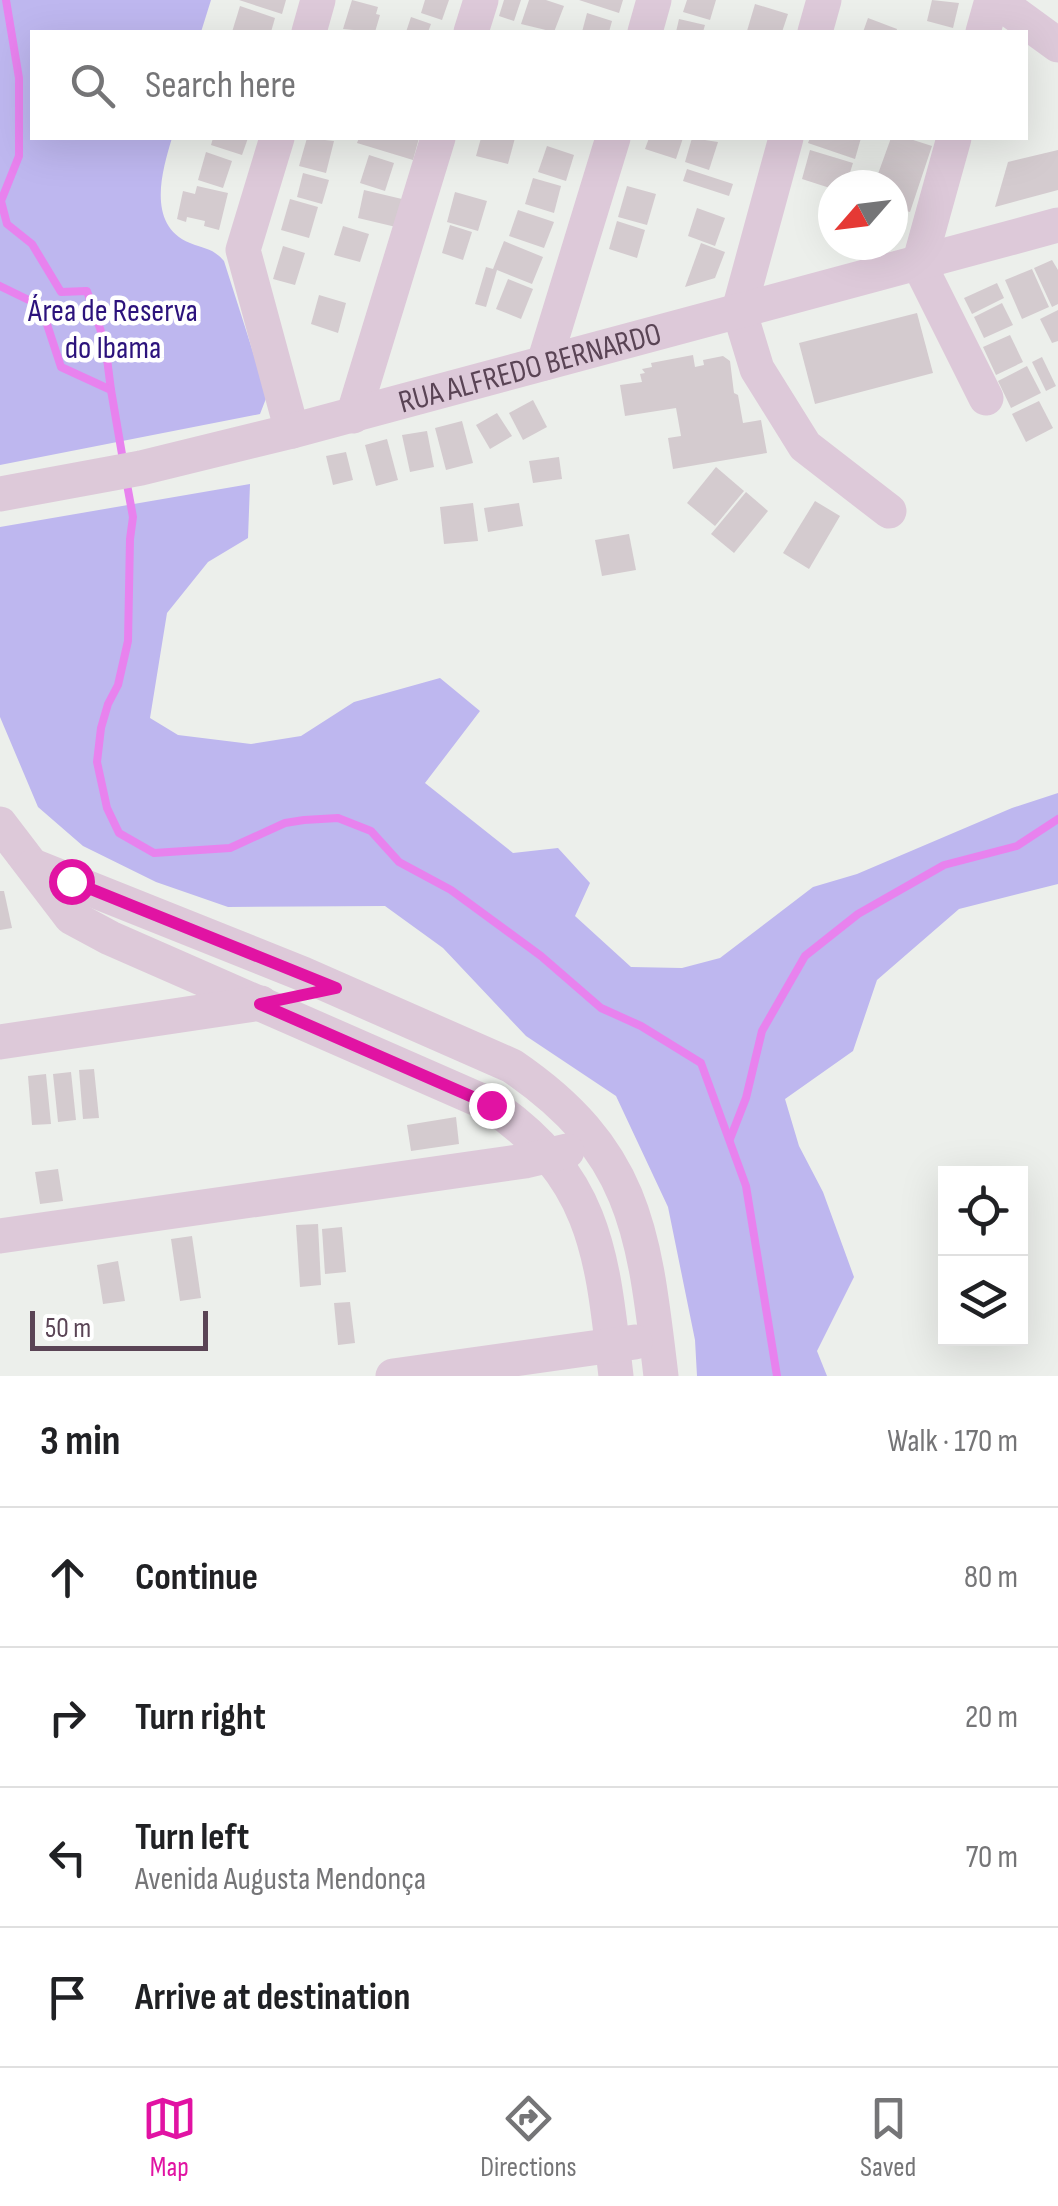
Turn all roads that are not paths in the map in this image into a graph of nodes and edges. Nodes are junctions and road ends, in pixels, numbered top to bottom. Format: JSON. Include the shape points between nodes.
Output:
{"nodes":[{"id":1,"x":318,"y":0,"type":"edge"},
{"id":2,"x":481,"y":0,"type":"edge"},
{"id":3,"x":654,"y":0,"type":"edge"},
{"id":4,"x":824,"y":0,"type":"edge"},
{"id":5,"x":994,"y":0,"type":"edge"},
{"id":6,"x":310,"y":30,"type":"edge"},
{"id":7,"x":472,"y":30,"type":"edge"},
{"id":8,"x":645,"y":30,"type":"edge"},
{"id":9,"x":816,"y":30,"type":"edge"},
{"id":10,"x":984,"y":30,"type":"edge"},
{"id":11,"x":1058,"y":45,"type":"edge"},
{"id":12,"x":276,"y":140,"type":"edge"},
{"id":13,"x":437,"y":140,"type":"edge"},
{"id":14,"x":612,"y":140,"type":"edge"},
{"id":15,"x":785,"y":140,"type":"edge"},
{"id":16,"x":953,"y":140,"type":"edge"},
{"id":17,"x":1058,"y":225,"type":"edge"},
{"id":18,"x":919,"y":264,"type":"junction"},
{"id":19,"x":739,"y":310,"type":"junction"},
{"id":20,"x":544,"y":362,"type":"junction"},
{"id":21,"x":986,"y":398,"type":"dead end"},
{"id":22,"x":353,"y":416,"type":"junction"},
{"id":23,"x":292,"y":431,"type":"junction"},
{"id":24,"x":0,"y":494,"type":"edge"},
{"id":25,"x":889,"y":511,"type":"dead end"},
{"id":26,"x":13,"y":849,"type":"edge"},
{"id":27,"x":336,"y":988,"type":"junction"},
{"id":28,"x":260,"y":1004,"type":"junction"},
{"id":29,"x":0,"y":1042,"type":"edge"},
{"id":30,"x":595,"y":1142,"type":"junction"},
{"id":31,"x":552,"y":1156,"type":"junction"},
{"id":32,"x":0,"y":1236,"type":"edge"},
{"id":33,"x":656,"y":1339,"type":"junction"},
{"id":34,"x":614,"y":1361,"type":"edge"},
{"id":35,"x":394,"y":1376,"type":"edge"},
{"id":36,"x":661,"y":1376,"type":"edge"}],
"edges":[{"from":1,"to":6,"type":"street"},
{"from":2,"to":7,"type":"street"},
{"from":3,"to":8,"type":"street"},
{"from":4,"to":9,"type":"street"},
{"from":5,"to":10,"type":"street"},
{"from":5,"to":11,"type":"street"},
{"from":12,"to":23,"type":"street","via":[[243,250]]},
{"from":13,"to":22,"type":"street"},
{"from":14,"to":20,"type":"street"},
{"from":15,"to":19,"type":"street"},
{"from":16,"to":18,"type":"street"},
{"from":17,"to":18,"type":"street","name":"RUA ALFREDO BERNARDO"},
{"from":18,"to":19,"type":"street","name":"RUA ALFREDO BERNARDO"},
{"from":18,"to":21,"type":"street"},
{"from":19,"to":20,"type":"street","name":"RUA ALFREDO BERNARDO"},
{"from":19,"to":25,"type":"street","via":[[757,369],[805,446]]},
{"from":20,"to":22,"type":"street","name":"RUA ALFREDO BERNARDO"},
{"from":22,"to":23,"type":"street","name":"RUA ALFREDO BERNARDO"},
{"from":23,"to":24,"type":"street","name":"RUA ALFREDO BERNARDO"},
{"from":26,"to":27,"type":"street"},
{"from":26,"to":28,"type":"street","via":[[71,917]]},
{"from":27,"to":28,"type":"street"},
{"from":27,"to":30,"type":"street","via":[[512,1066],[560,1102]]},
{"from":28,"to":29,"type":"street"},
{"from":28,"to":31,"type":"street","via":[[491,1105]]},
{"from":30,"to":31,"type":"street"},
{"from":30,"to":33,"type":"street","via":[[637,1222]]},
{"from":31,"to":32,"type":"street"},
{"from":31,"to":34,"type":"street","via":[[595,1235]]},
{"from":33,"to":34,"type":"street"},
{"from":33,"to":36,"type":"street"},
{"from":34,"to":35,"type":"street"}]}
